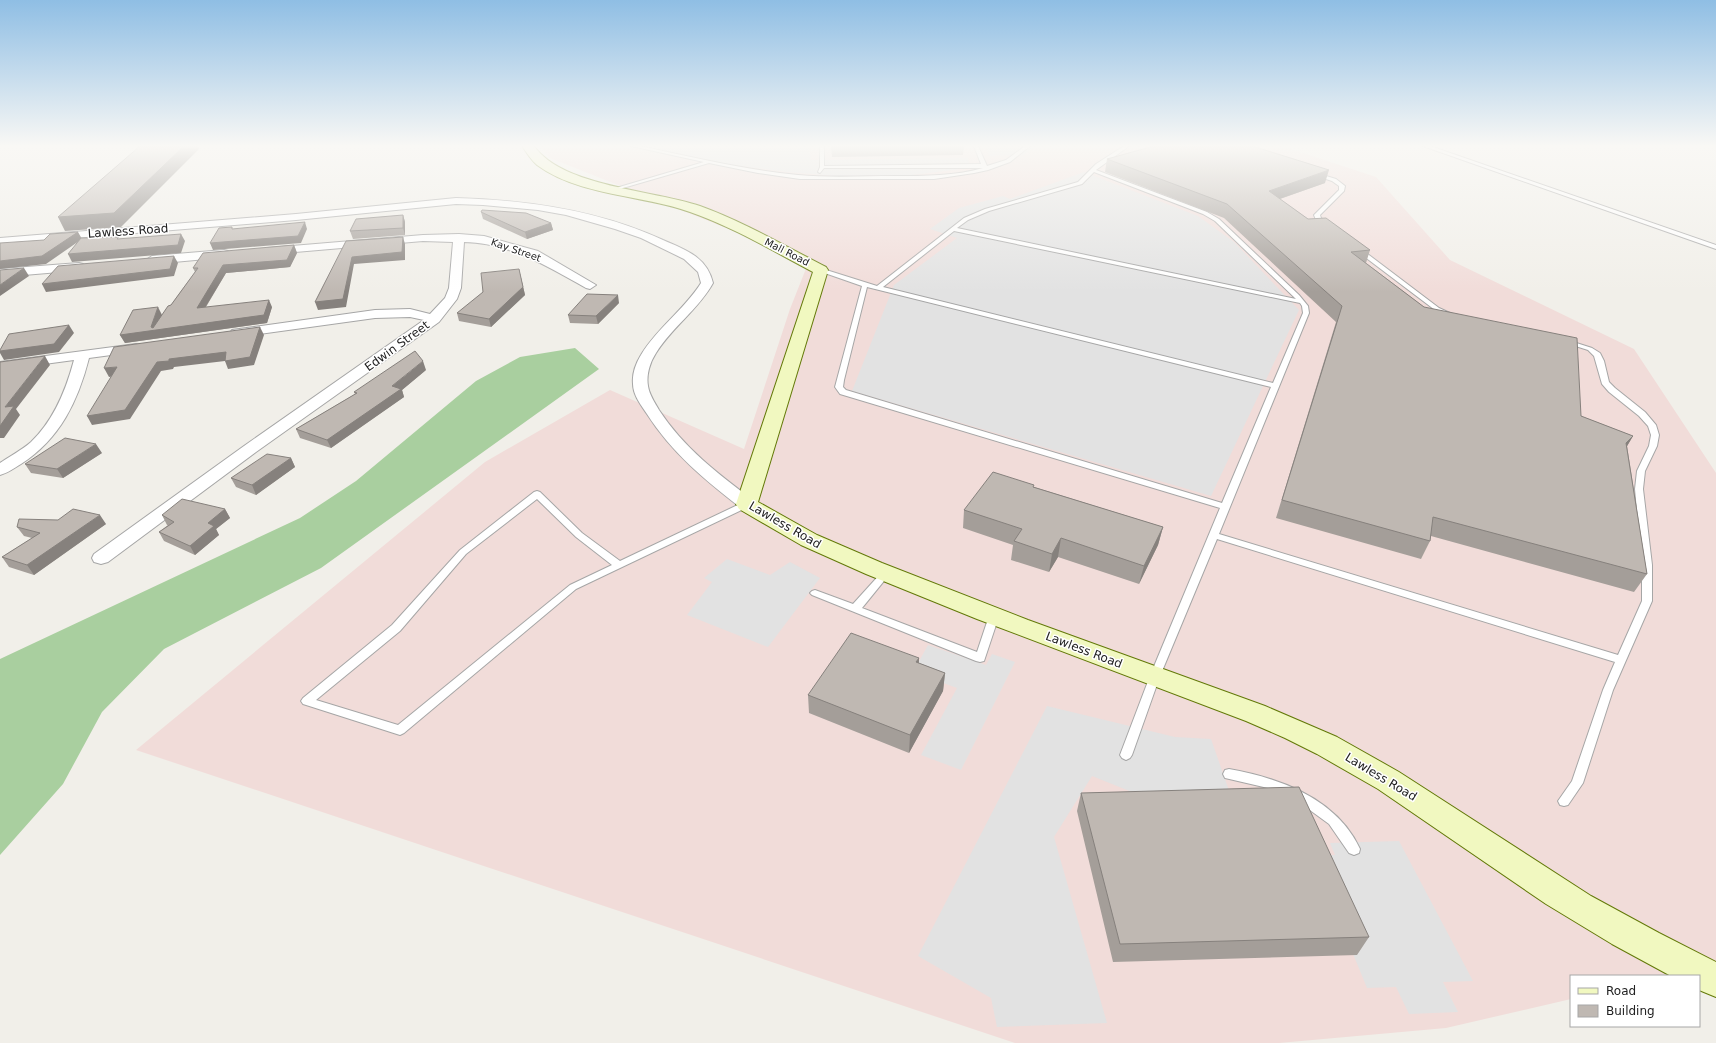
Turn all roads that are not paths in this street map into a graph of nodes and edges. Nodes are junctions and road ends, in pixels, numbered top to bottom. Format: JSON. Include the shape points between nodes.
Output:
{"nodes":[{"id":1,"x":648,"y":195,"type":"edge"},
{"id":2,"x":1040,"y":195,"type":"edge"},
{"id":3,"x":1157,"y":195,"type":"edge"},
{"id":4,"x":1337,"y":195,"type":"edge"},
{"id":5,"x":1565,"y":195,"type":"edge"},
{"id":6,"x":952,"y":229,"type":"junction"},
{"id":7,"x":1336,"y":233,"type":"edge"},
{"id":8,"x":459,"y":237,"type":"junction"},
{"id":9,"x":0,"y":241,"type":"edge"},
{"id":10,"x":1355,"y":247,"type":"edge"},
{"id":11,"x":1716,"y":247,"type":"edge"},
{"id":12,"x":259,"y":251,"type":"edge"},
{"id":13,"x":236,"y":253,"type":"edge"},
{"id":14,"x":143,"y":261,"type":"edge"},
{"id":15,"x":90,"y":266,"type":"edge"},
{"id":16,"x":821,"y":270,"type":"junction"},
{"id":17,"x":0,"y":273,"type":"edge"},
{"id":18,"x":590,"y":285,"type":"dead end"},
{"id":19,"x":865,"y":285,"type":"junction"},
{"id":20,"x":878,"y":288,"type":"junction"},
{"id":21,"x":1302,"y":302,"type":"junction"},
{"id":22,"x":434,"y":319,"type":"junction"},
{"id":23,"x":1460,"y":319,"type":"edge"},
{"id":24,"x":226,"y":335,"type":"edge"},
{"id":25,"x":1554,"y":338,"type":"edge"},
{"id":26,"x":151,"y":346,"type":"edge"},
{"id":27,"x":83,"y":355,"type":"junction"},
{"id":28,"x":0,"y":366,"type":"edge"},
{"id":29,"x":1275,"y":386,"type":"junction"},
{"id":30,"x":0,"y":470,"type":"edge"},
{"id":31,"x":747,"y":504,"type":"junction"},
{"id":32,"x":1225,"y":507,"type":"junction"},
{"id":33,"x":1213,"y":535,"type":"junction"},
{"id":34,"x":101,"y":558,"type":"dead end"},
{"id":35,"x":619,"y":565,"type":"junction"},
{"id":36,"x":885,"y":574,"type":"junction"},
{"id":37,"x":815,"y":593,"type":"dead end"},
{"id":38,"x":855,"y":609,"type":"junction"},
{"id":39,"x":994,"y":616,"type":"junction"},
{"id":40,"x":1621,"y":660,"type":"junction"},
{"id":41,"x":1155,"y":676,"type":"junction"},
{"id":42,"x":1126,"y":755,"type":"dead end"},
{"id":43,"x":1229,"y":774,"type":"dead end"},
{"id":44,"x":1564,"y":801,"type":"dead end"},
{"id":45,"x":1354,"y":849,"type":"dead end"},
{"id":46,"x":1716,"y":980,"type":"edge"}],
"edges":[{"from":1,"to":16,"type":"street","name":"Mall Road","via":[[696,209],[727,222]]},
{"from":2,"to":6,"type":"lane","via":[[975,214]]},
{"from":3,"to":21,"type":"lane","via":[[1217,220]]},
{"from":4,"to":7,"type":"lane","via":[[1317,214],[1323,224]]},
{"from":5,"to":11,"type":"lane"},
{"from":6,"to":20,"type":"lane"},
{"from":6,"to":21,"type":"lane"},
{"from":8,"to":12,"type":"street","name":"Kay Street"},
{"from":8,"to":18,"type":"street","name":"Kay Street","via":[[484,239],[534,254]]},
{"from":8,"to":22,"type":"street","via":[[455,288],[451,298]]},
{"from":9,"to":31,"type":"street","name":"Lawless Road","via":[[469,201],[562,211],[634,232],[662,243],[694,261],[704,272],[707,283],[688,310],[650,350],[642,365],[640,385],[645,400],[664,430],[683,452]]},
{"from":10,"to":23,"type":"lane","via":[[1437,309]]},
{"from":13,"to":14,"type":"street"},
{"from":15,"to":17,"type":"street"},
{"from":16,"to":19,"type":"lane"},
{"from":16,"to":31,"type":"street","name":"Mall Road"},
{"from":19,"to":20,"type":"lane"},
{"from":19,"to":32,"type":"lane","via":[[840,380],[839,387],[843,392]]},
{"from":20,"to":29,"type":"lane"},
{"from":21,"to":29,"type":"lane","via":[[1306,313]]},
{"from":22,"to":24,"type":"street","name":"Edwin Street","via":[[410,313],[374,314]]},
{"from":22,"to":34,"type":"street","name":"Edwin Street"},
{"from":25,"to":40,"type":"lane","via":[[1590,349],[1600,361],[1605,382],[1642,414],[1652,425],[1655,435],[1653,446],[1641,471],[1639,489],[1647,565],[1646,601]]},
{"from":26,"to":27,"type":"street"},
{"from":27,"to":28,"type":"street"},
{"from":27,"to":30,"type":"street","via":[[66,406],[35,446]]},
{"from":29,"to":32,"type":"lane"},
{"from":31,"to":35,"type":"lane"},
{"from":31,"to":36,"type":"street","name":"Lawless Road","via":[[801,536]]},
{"from":32,"to":33,"type":"lane"},
{"from":33,"to":40,"type":"lane"},
{"from":33,"to":41,"type":"lane"},
{"from":35,"to":35,"type":"lane","via":[[573,587],[400,730],[307,701],[396,628],[463,552],[537,494],[579,535]]},
{"from":36,"to":38,"type":"lane"},
{"from":36,"to":39,"type":"street","name":"Lawless Road"},
{"from":37,"to":38,"type":"lane"},
{"from":38,"to":39,"type":"lane","via":[[980,658]]},
{"from":39,"to":41,"type":"street","name":"Lawless Road"},
{"from":40,"to":44,"type":"lane","via":[[1608,690],[1577,783]]},
{"from":41,"to":42,"type":"lane"},
{"from":41,"to":46,"type":"street","name":"Lawless Road","via":[[1294,729],[1360,762],[1593,915]]},
{"from":43,"to":45,"type":"lane","via":[[1253,777],[1300,796],[1331,818]]}]}
